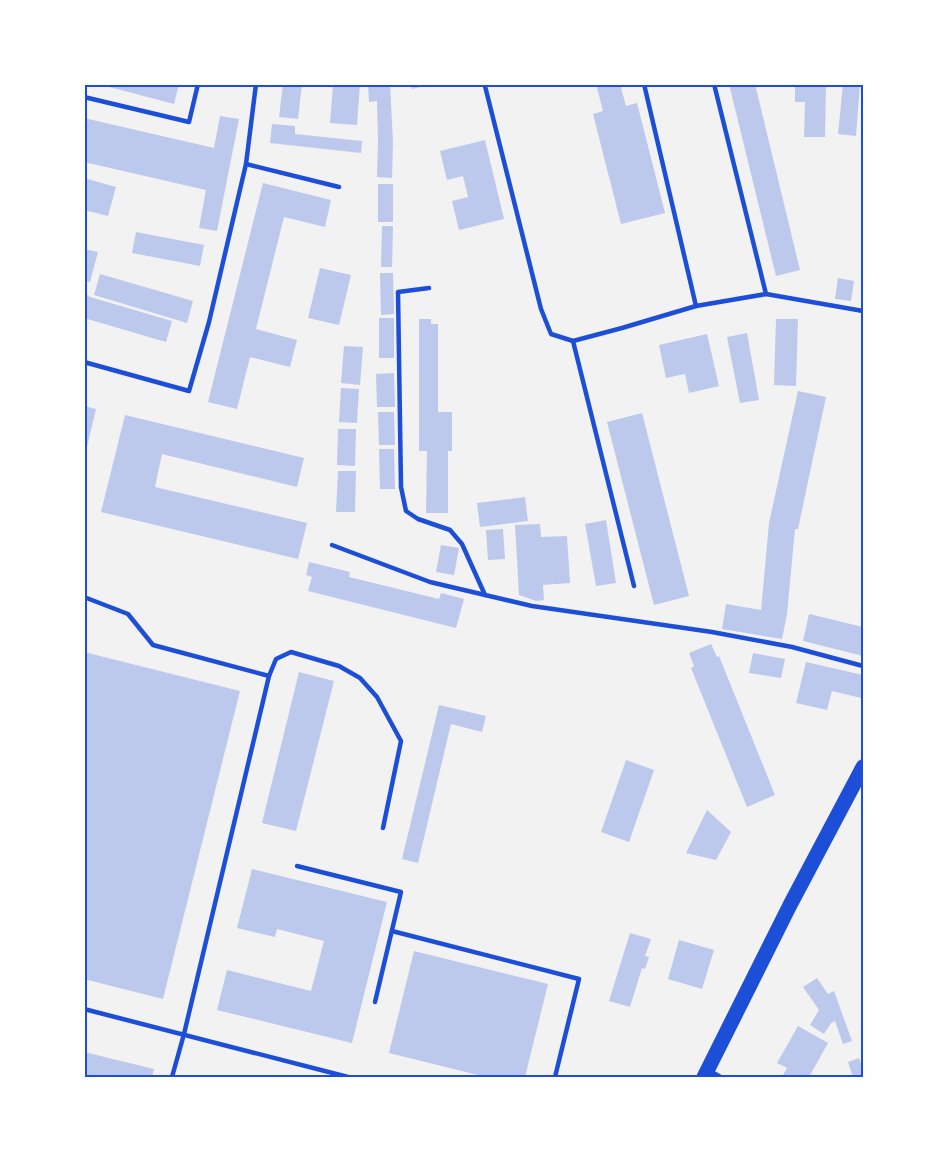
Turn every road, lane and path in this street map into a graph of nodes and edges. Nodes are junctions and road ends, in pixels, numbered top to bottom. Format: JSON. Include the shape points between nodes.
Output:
{"nodes":[{"id":1,"x":198,"y":84,"type":"edge"},
{"id":2,"x":256,"y":84,"type":"edge"},
{"id":3,"x":644,"y":84,"type":"edge"},
{"id":4,"x":714,"y":84,"type":"edge"},
{"id":5,"x":484,"y":86,"type":"dead end"},
{"id":6,"x":84,"y":96,"type":"edge"},
{"id":7,"x":246,"y":164,"type":"junction"},
{"id":8,"x":339,"y":187,"type":"dead end"},
{"id":9,"x":429,"y":288,"type":"dead end"},
{"id":10,"x":766,"y":294,"type":"junction"},
{"id":11,"x":696,"y":306,"type":"junction"},
{"id":12,"x":863,"y":312,"type":"edge"},
{"id":13,"x":573,"y":341,"type":"junction"},
{"id":14,"x":84,"y":362,"type":"edge"},
{"id":15,"x":332,"y":545,"type":"dead end"},
{"id":16,"x":634,"y":586,"type":"dead end"},
{"id":17,"x":485,"y":595,"type":"junction"},
{"id":18,"x":84,"y":597,"type":"edge"},
{"id":19,"x":863,"y":666,"type":"edge"},
{"id":20,"x":269,"y":676,"type":"junction"},
{"id":21,"x":863,"y":767,"type":"edge"},
{"id":22,"x":383,"y":828,"type":"dead end"},
{"id":23,"x":297,"y":866,"type":"dead end"},
{"id":24,"x":392,"y":931,"type":"junction"},
{"id":25,"x":375,"y":1002,"type":"dead end"},
{"id":26,"x":84,"y":1009,"type":"edge"},
{"id":27,"x":184,"y":1035,"type":"junction"},
{"id":28,"x":710,"y":1075,"type":"edge"},
{"id":29,"x":172,"y":1077,"type":"edge"},
{"id":30,"x":348,"y":1077,"type":"edge"},
{"id":31,"x":555,"y":1077,"type":"edge"}],
"edges":[{"from":1,"to":6,"type":"lane","via":[[189,122]]},
{"from":2,"to":7,"type":"lane"},
{"from":3,"to":11,"type":"lane"},
{"from":4,"to":10,"type":"lane"},
{"from":5,"to":13,"type":"lane","via":[[541,309],[550,334]]},
{"from":7,"to":8,"type":"lane"},
{"from":7,"to":14,"type":"lane","via":[[189,391]]},
{"from":9,"to":17,"type":"lane","via":[[398,292],[401,488],[406,512],[450,530],[462,544]]},
{"from":10,"to":11,"type":"lane"},
{"from":10,"to":12,"type":"lane"},
{"from":11,"to":13,"type":"lane"},
{"from":13,"to":16,"type":"lane"},
{"from":15,"to":17,"type":"lane","via":[[430,582]]},
{"from":17,"to":19,"type":"lane","via":[[532,606],[781,645]]},
{"from":18,"to":20,"type":"lane","via":[[128,614],[153,645]]},
{"from":20,"to":22,"type":"lane","via":[[276,659],[291,652],[339,666],[360,678],[377,697],[401,741]]},
{"from":20,"to":27,"type":"lane"},
{"from":21,"to":28,"type":"main road","via":[[790,905]]},
{"from":23,"to":24,"type":"lane","via":[[401,892]]},
{"from":24,"to":25,"type":"lane"},
{"from":24,"to":31,"type":"lane","via":[[579,979]]},
{"from":26,"to":27,"type":"lane"},
{"from":27,"to":29,"type":"lane"},
{"from":27,"to":30,"type":"lane"}]}
